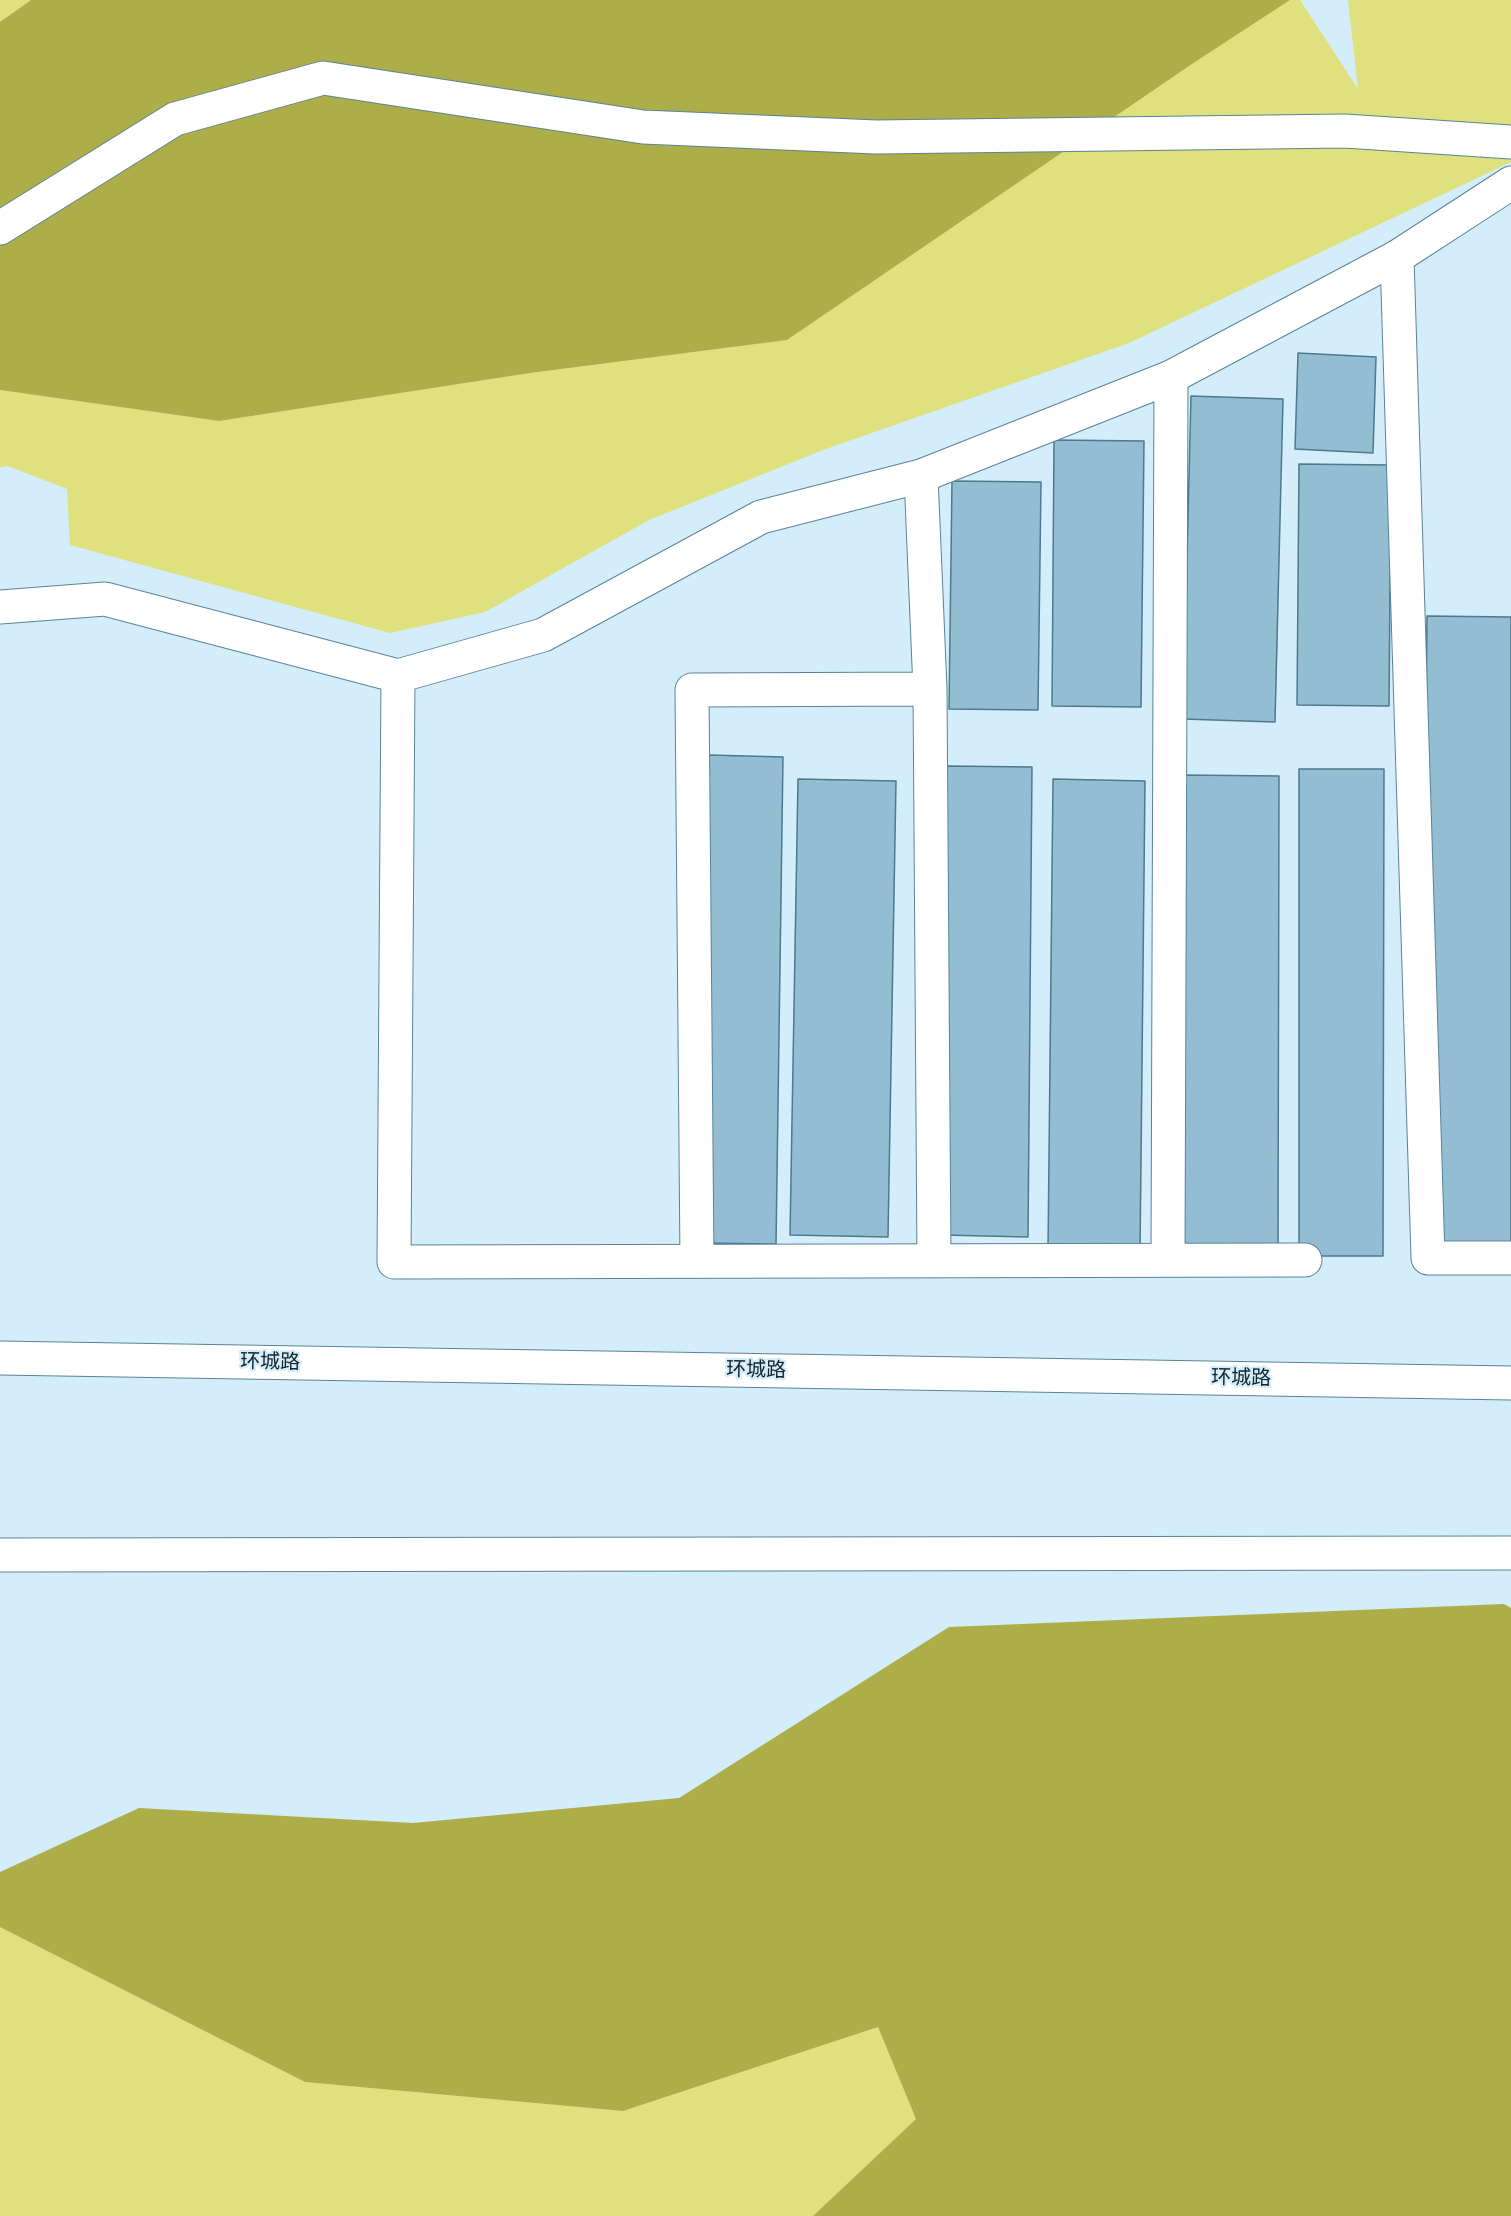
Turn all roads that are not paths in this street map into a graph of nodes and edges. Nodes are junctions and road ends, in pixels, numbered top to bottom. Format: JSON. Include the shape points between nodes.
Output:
{"nodes":[{"id":1,"x":1511,"y":142,"type":"edge"},
{"id":2,"x":1511,"y":183,"type":"edge"},
{"id":3,"x":0,"y":228,"type":"edge"},
{"id":4,"x":1397,"y":257,"type":"junction"},
{"id":5,"x":1171,"y":377,"type":"junction"},
{"id":6,"x":921,"y":476,"type":"junction"},
{"id":7,"x":0,"y":607,"type":"edge"},
{"id":8,"x":398,"y":676,"type":"junction"},
{"id":9,"x":930,"y":689,"type":"junction"},
{"id":10,"x":1511,"y":1258,"type":"edge"},
{"id":11,"x":1168,"y":1260,"type":"junction"},
{"id":12,"x":1305,"y":1260,"type":"dead end"},
{"id":13,"x":697,"y":1261,"type":"junction"},
{"id":14,"x":934,"y":1261,"type":"junction"},
{"id":15,"x":0,"y":1358,"type":"edge"},
{"id":16,"x":1511,"y":1383,"type":"edge"},
{"id":17,"x":1511,"y":1553,"type":"edge"},
{"id":18,"x":0,"y":1555,"type":"edge"}],
"edges":[{"from":1,"to":3,"type":"street","via":[[1345,131],[876,137],[643,128],[323,78],[175,119]]},
{"from":2,"to":4,"type":"street"},
{"from":4,"to":5,"type":"street"},
{"from":4,"to":10,"type":"street","via":[[1428,1258]]},
{"from":5,"to":6,"type":"street"},
{"from":5,"to":11,"type":"street"},
{"from":6,"to":8,"type":"street","via":[[761,517],[543,635]]},
{"from":6,"to":9,"type":"street"},
{"from":7,"to":8,"type":"street","via":[[105,599]]},
{"from":8,"to":13,"type":"street","via":[[394,1262]]},
{"from":9,"to":13,"type":"street","via":[[692,690]]},
{"from":9,"to":14,"type":"street"},
{"from":11,"to":12,"type":"street"},
{"from":11,"to":14,"type":"street"},
{"from":13,"to":14,"type":"street"},
{"from":15,"to":16,"type":"street","name":"环城路"},
{"from":17,"to":18,"type":"street"}]}
